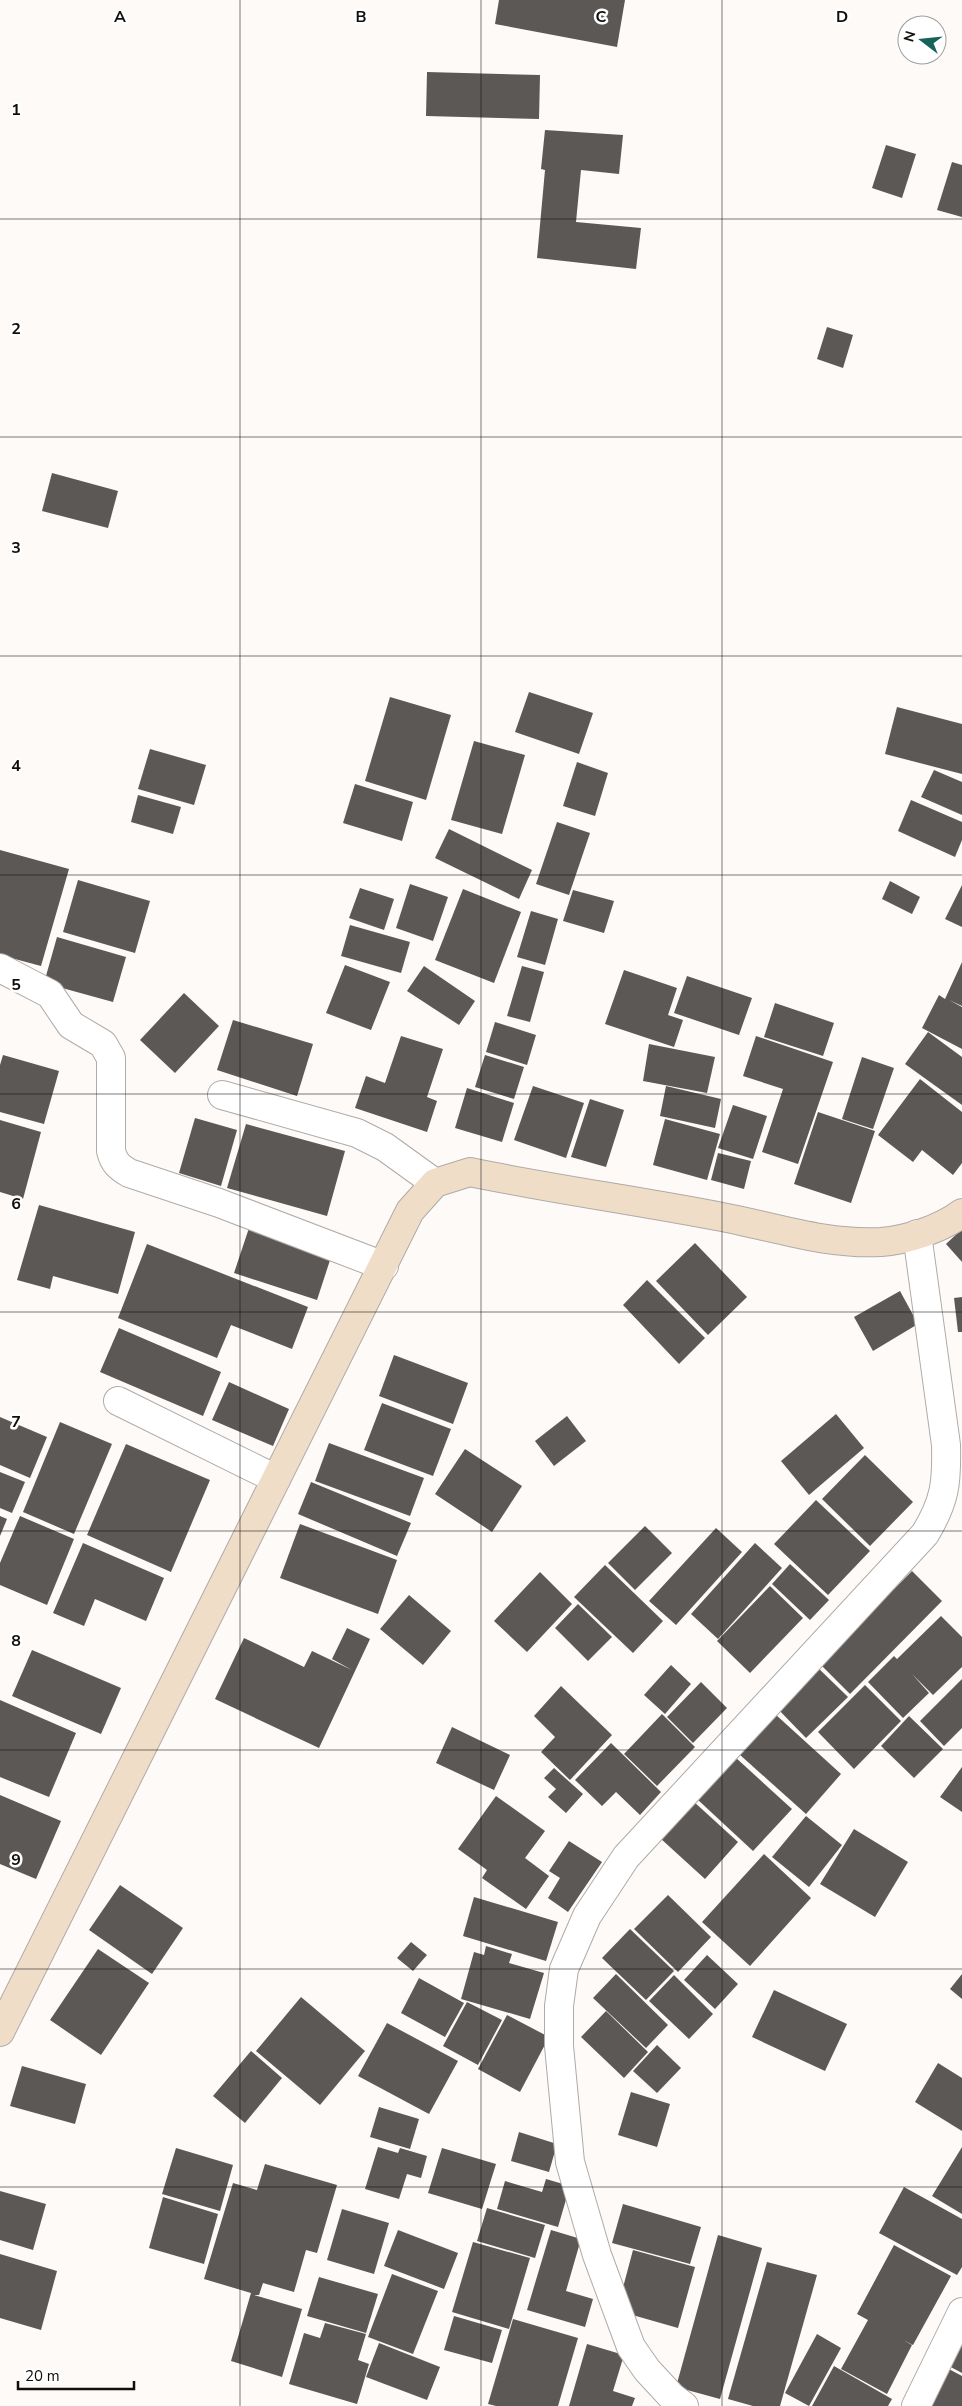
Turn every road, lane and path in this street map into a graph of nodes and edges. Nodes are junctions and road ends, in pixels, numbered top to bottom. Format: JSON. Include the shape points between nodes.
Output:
{"nodes":[{"id":1,"x":0,"y":968,"type":"edge"},
{"id":2,"x":222,"y":1095,"type":"dead end"},
{"id":3,"x":435,"y":1183,"type":"junction"},
{"id":4,"x":962,"y":1212,"type":"edge"},
{"id":5,"x":917,"y":1234,"type":"junction"},
{"id":6,"x":384,"y":1266,"type":"junction"},
{"id":7,"x":118,"y":1401,"type":"dead end"},
{"id":8,"x":276,"y":1479,"type":"junction"},
{"id":9,"x":0,"y":2032,"type":"edge"},
{"id":10,"x":962,"y":2312,"type":"edge"},
{"id":11,"x":684,"y":2406,"type":"edge"},
{"id":12,"x":916,"y":2406,"type":"edge"}],
"edges":[{"from":1,"to":6,"type":"street","via":[[50,994],[71,1025],[103,1044],[109,1052],[111,1151],[119,1167]]},
{"from":2,"to":3,"type":"street","via":[[357,1133],[385,1147]]},
{"from":3,"to":5,"type":"street","via":[[470,1172],[718,1216],[823,1240],[882,1242]]},
{"from":3,"to":6,"type":"street","via":[[410,1212]]},
{"from":4,"to":5,"type":"street","via":[[952,1220]]},
{"from":5,"to":11,"type":"street","via":[[946,1445],[947,1477],[940,1509],[925,1534],[626,1857],[587,1916],[564,1968],[559,2006],[559,2046],[570,2162],[631,2346],[647,2370]]},
{"from":6,"to":8,"type":"street"},
{"from":7,"to":8,"type":"street"},
{"from":8,"to":9,"type":"street"},
{"from":10,"to":12,"type":"street"}]}
